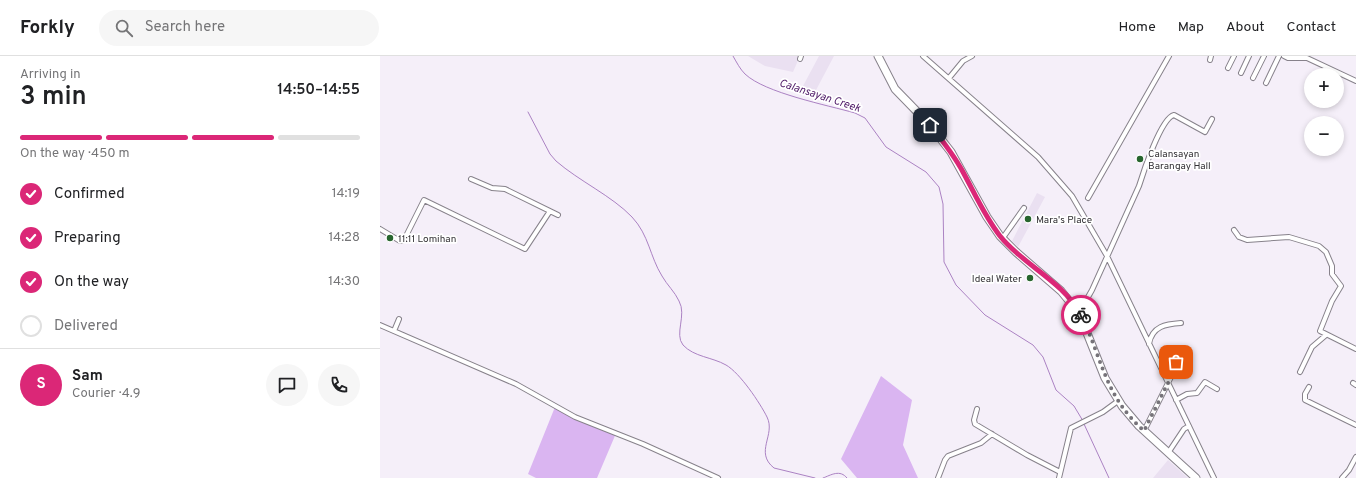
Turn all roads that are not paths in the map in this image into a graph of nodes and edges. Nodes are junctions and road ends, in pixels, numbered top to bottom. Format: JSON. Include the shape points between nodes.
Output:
{"nodes":[{"id":1,"x":878,"y":56,"type":"edge"},
{"id":2,"x":923,"y":56,"type":"edge"},
{"id":3,"x":972,"y":56,"type":"edge"},
{"id":4,"x":1169,"y":56,"type":"edge"},
{"id":5,"x":1234,"y":56,"type":"edge"},
{"id":6,"x":1249,"y":56,"type":"edge"},
{"id":7,"x":1264,"y":56,"type":"edge"},
{"id":8,"x":1279,"y":56,"type":"edge"},
{"id":9,"x":1284,"y":56,"type":"edge"},
{"id":10,"x":1310,"y":58,"type":"edge"},
{"id":11,"x":1228,"y":68,"type":"dead end"},
{"id":12,"x":1241,"y":73,"type":"dead end"},
{"id":13,"x":948,"y":78,"type":"junction"},
{"id":14,"x":1253,"y":78,"type":"dead end"},
{"id":15,"x":1356,"y":81,"type":"edge"},
{"id":16,"x":1266,"y":83,"type":"dead end"},
{"id":17,"x":1212,"y":119,"type":"dead end"},
{"id":18,"x":471,"y":179,"type":"dead end"},
{"id":19,"x":1088,"y":198,"type":"dead end"},
{"id":20,"x":1024,"y":208,"type":"dead end"},
{"id":21,"x":550,"y":211,"type":"junction"},
{"id":22,"x":558,"y":215,"type":"dead end"},
{"id":23,"x":380,"y":229,"type":"edge"},
{"id":24,"x":1234,"y":230,"type":"dead end"},
{"id":25,"x":1002,"y":239,"type":"junction"},
{"id":26,"x":1107,"y":256,"type":"junction"},
{"id":27,"x":1079,"y":312,"type":"junction"},
{"id":28,"x":399,"y":319,"type":"dead end"},
{"id":29,"x":1181,"y":323,"type":"dead end"},
{"id":30,"x":380,"y":325,"type":"edge"},
{"id":31,"x":394,"y":331,"type":"junction"},
{"id":32,"x":1326,"y":335,"type":"junction"},
{"id":33,"x":1149,"y":344,"type":"junction"},
{"id":34,"x":1356,"y":349,"type":"edge"},
{"id":35,"x":1176,"y":362,"type":"dead end"},
{"id":36,"x":1300,"y":372,"type":"dead end"},
{"id":37,"x":1168,"y":382,"type":"junction"},
{"id":38,"x":1309,"y":387,"type":"dead end"},
{"id":39,"x":1217,"y":389,"type":"dead end"},
{"id":40,"x":1176,"y":400,"type":"junction"},
{"id":41,"x":1118,"y":401,"type":"junction"},
{"id":42,"x":977,"y":409,"type":"dead end"},
{"id":43,"x":1356,"y":425,"type":"edge"},
{"id":44,"x":1189,"y":426,"type":"junction"},
{"id":45,"x":1144,"y":431,"type":"junction"},
{"id":46,"x":992,"y":434,"type":"junction"},
{"id":47,"x":1168,"y":453,"type":"junction"},
{"id":48,"x":1356,"y":457,"type":"edge"},
{"id":49,"x":1060,"y":472,"type":"junction"},
{"id":50,"x":718,"y":478,"type":"edge"},
{"id":51,"x":938,"y":478,"type":"edge"},
{"id":52,"x":1059,"y":478,"type":"edge"},
{"id":53,"x":1196,"y":478,"type":"edge"},
{"id":54,"x":1214,"y":478,"type":"edge"},
{"id":55,"x":1342,"y":478,"type":"edge"}],
"edges":[{"from":1,"to":25,"type":"highway","via":[[896,90],[930,125],[951,152]]},
{"from":2,"to":13,"type":"street"},
{"from":3,"to":13,"type":"street","via":[[958,66]]},
{"from":4,"to":19,"type":"street"},
{"from":5,"to":11,"type":"street"},
{"from":6,"to":12,"type":"street"},
{"from":7,"to":14,"type":"street"},
{"from":8,"to":16,"type":"street"},
{"from":9,"to":10,"type":"street"},
{"from":10,"to":15,"type":"street"},
{"from":13,"to":26,"type":"street","via":[[1038,157],[1057,177],[1083,213]]},
{"from":17,"to":26,"type":"street","via":[[1205,132],[1174,115],[1168,118]]},
{"from":18,"to":21,"type":"street","via":[[492,188],[505,189]]},
{"from":20,"to":25,"type":"street"},
{"from":21,"to":22,"type":"street"},
{"from":21,"to":23,"type":"street","via":[[525,249],[424,200],[404,240],[400,241]]},
{"from":24,"to":32,"type":"street","via":[[1239,237],[1247,240],[1289,237],[1322,248],[1329,258],[1332,274],[1341,286],[1320,331]]},
{"from":25,"to":27,"type":"highway","via":[[1061,291]]},
{"from":26,"to":27,"type":"street"},
{"from":26,"to":33,"type":"street"},
{"from":27,"to":41,"type":"highway","via":[[1105,378]]},
{"from":28,"to":31,"type":"street"},
{"from":29,"to":33,"type":"street","via":[[1160,326],[1150,336]]},
{"from":30,"to":31,"type":"street"},
{"from":31,"to":50,"type":"street","via":[[516,384],[575,416]]},
{"from":32,"to":34,"type":"street"},
{"from":32,"to":36,"type":"street","via":[[1312,347]]},
{"from":33,"to":37,"type":"street"},
{"from":35,"to":37,"type":"street"},
{"from":37,"to":40,"type":"street"},
{"from":37,"to":45,"type":"street"},
{"from":38,"to":43,"type":"street","via":[[1305,400]]},
{"from":39,"to":40,"type":"street","via":[[1205,382],[1196,393],[1187,394]]},
{"from":40,"to":44,"type":"street"},
{"from":41,"to":45,"type":"highway"},
{"from":41,"to":49,"type":"street","via":[[1095,416],[1074,425],[1070,430]]},
{"from":42,"to":46,"type":"street","via":[[974,422]]},
{"from":44,"to":47,"type":"street","via":[[1184,429]]},
{"from":44,"to":54,"type":"street"},
{"from":45,"to":47,"type":"highway"},
{"from":46,"to":49,"type":"street"},
{"from":46,"to":51,"type":"street","via":[[981,443],[948,456]]},
{"from":47,"to":53,"type":"highway"},
{"from":48,"to":55,"type":"street"},
{"from":49,"to":52,"type":"street"}]}
